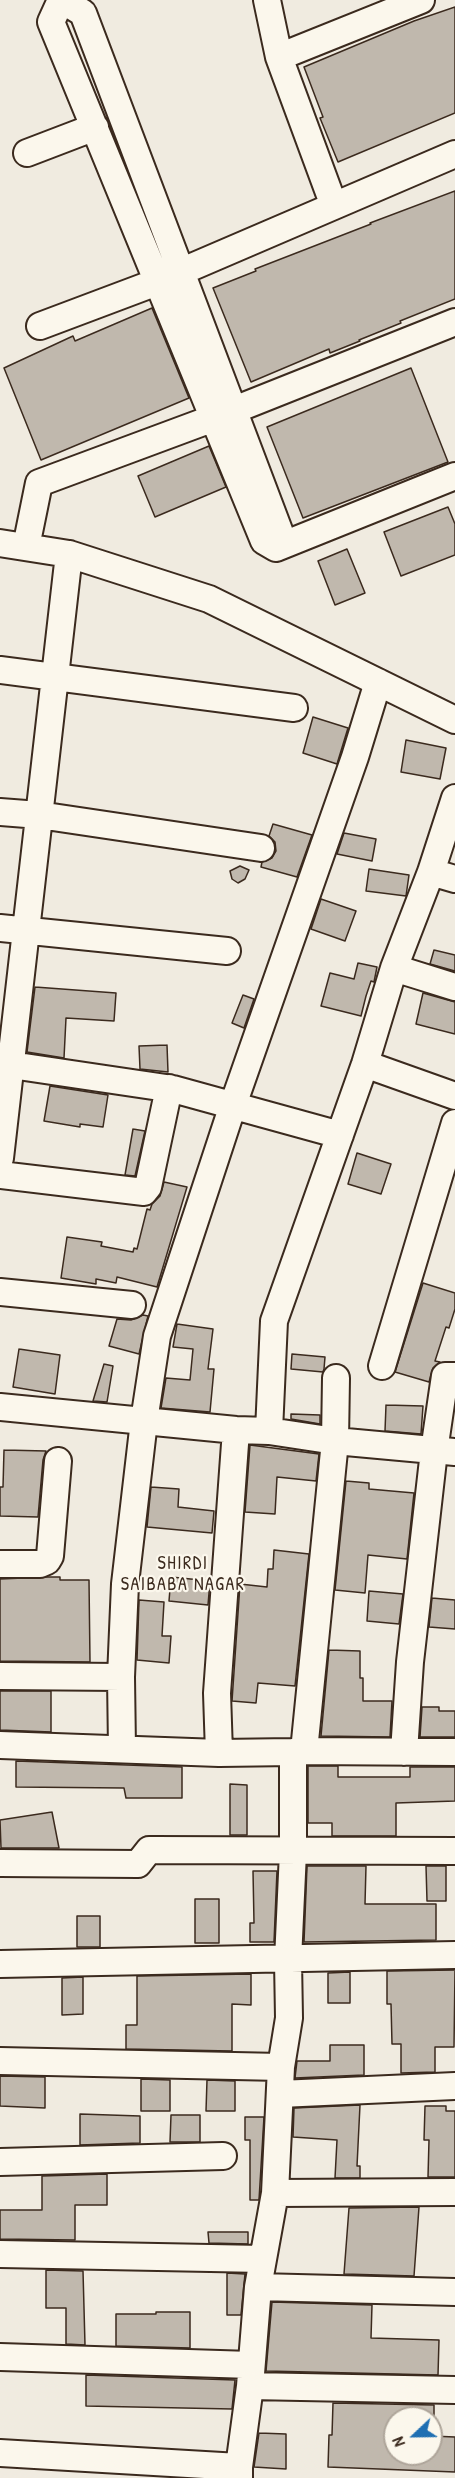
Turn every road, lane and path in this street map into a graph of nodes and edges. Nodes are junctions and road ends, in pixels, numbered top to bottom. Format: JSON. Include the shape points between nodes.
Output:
{"nodes":[{"id":1,"x":62,"y":0,"type":"edge"},
{"id":2,"x":267,"y":0,"type":"edge"},
{"id":3,"x":421,"y":0,"type":"edge"},
{"id":4,"x":279,"y":57,"type":"junction"},
{"id":5,"x":95,"y":127,"type":"junction"},
{"id":6,"x":27,"y":153,"type":"dead end"},
{"id":7,"x":455,"y":154,"type":"edge"},
{"id":8,"x":334,"y":206,"type":"junction"},
{"id":9,"x":181,"y":271,"type":"junction"},
{"id":10,"x":158,"y":282,"type":"junction"},
{"id":11,"x":455,"y":322,"type":"edge"},
{"id":12,"x":40,"y":326,"type":"dead end"},
{"id":13,"x":224,"y":414,"type":"junction"},
{"id":14,"x":455,"y":476,"type":"edge"},
{"id":15,"x":0,"y":543,"type":"edge"},
{"id":16,"x":26,"y":547,"type":"junction"},
{"id":17,"x":69,"y":554,"type":"junction"},
{"id":18,"x":0,"y":670,"type":"edge"},
{"id":19,"x":55,"y":677,"type":"junction"},
{"id":20,"x":378,"y":682,"type":"junction"},
{"id":21,"x":294,"y":708,"type":"dead end"},
{"id":22,"x":455,"y":720,"type":"edge"},
{"id":23,"x":455,"y":798,"type":"edge"},
{"id":24,"x":0,"y":812,"type":"edge"},
{"id":25,"x":39,"y":815,"type":"junction"},
{"id":26,"x":261,"y":848,"type":"dead end"},
{"id":27,"x":443,"y":875,"type":"edge"},
{"id":28,"x":0,"y":927,"type":"edge"},
{"id":29,"x":26,"y":930,"type":"junction"},
{"id":30,"x":226,"y":951,"type":"dead end"},
{"id":31,"x":394,"y":968,"type":"junction"},
{"id":32,"x":455,"y":987,"type":"edge"},
{"id":33,"x":365,"y":1064,"type":"junction"},
{"id":34,"x":11,"y":1065,"type":"junction"},
{"id":35,"x":169,"y":1088,"type":"junction"},
{"id":36,"x":455,"y":1096,"type":"edge"},
{"id":37,"x":233,"y":1105,"type":"junction"},
{"id":38,"x":455,"y":1123,"type":"edge"},
{"id":39,"x":340,"y":1135,"type":"junction"},
{"id":40,"x":0,"y":1158,"type":"edge"},
{"id":41,"x":0,"y":1175,"type":"edge"},
{"id":42,"x":0,"y":1292,"type":"edge"},
{"id":43,"x":132,"y":1305,"type":"dead end"},
{"id":44,"x":382,"y":1366,"type":"dead end"},
{"id":45,"x":455,"y":1376,"type":"edge"},
{"id":46,"x":336,"y":1378,"type":"dead end"},
{"id":47,"x":0,"y":1407,"type":"edge"},
{"id":48,"x":144,"y":1421,"type":"junction"},
{"id":49,"x":236,"y":1430,"type":"junction"},
{"id":50,"x":269,"y":1431,"type":"junction"},
{"id":51,"x":334,"y":1441,"type":"junction"},
{"id":52,"x":444,"y":1451,"type":"edge"},
{"id":53,"x":58,"y":1461,"type":"dead end"},
{"id":54,"x":0,"y":1564,"type":"edge"},
{"id":55,"x":0,"y":1676,"type":"edge"},
{"id":56,"x":121,"y":1677,"type":"junction"},
{"id":57,"x":0,"y":1745,"type":"edge"},
{"id":58,"x":122,"y":1749,"type":"junction"},
{"id":59,"x":299,"y":1751,"type":"junction"},
{"id":60,"x":219,"y":1752,"type":"junction"},
{"id":61,"x":404,"y":1752,"type":"junction"},
{"id":62,"x":455,"y":1752,"type":"edge"},
{"id":63,"x":455,"y":1851,"type":"edge"},
{"id":64,"x":293,"y":1852,"type":"junction"},
{"id":65,"x":0,"y":1863,"type":"edge"},
{"id":66,"x":455,"y":1955,"type":"edge"},
{"id":67,"x":288,"y":1960,"type":"junction"},
{"id":68,"x":0,"y":1964,"type":"edge"},
{"id":69,"x":0,"y":2061,"type":"edge"},
{"id":70,"x":281,"y":2067,"type":"junction"},
{"id":71,"x":455,"y":2086,"type":"edge"},
{"id":72,"x":280,"y":2094,"type":"junction"},
{"id":73,"x":223,"y":2156,"type":"dead end"},
{"id":74,"x":0,"y":2162,"type":"edge"},
{"id":75,"x":455,"y":2192,"type":"edge"},
{"id":76,"x":275,"y":2193,"type":"junction"},
{"id":77,"x":0,"y":2254,"type":"edge"},
{"id":78,"x":263,"y":2259,"type":"junction"},
{"id":79,"x":258,"y":2287,"type":"junction"},
{"id":80,"x":455,"y":2292,"type":"edge"},
{"id":81,"x":0,"y":2357,"type":"edge"},
{"id":82,"x":251,"y":2376,"type":"junction"},
{"id":83,"x":455,"y":2390,"type":"edge"},
{"id":84,"x":0,"y":2453,"type":"edge"},
{"id":85,"x":239,"y":2473,"type":"edge"}],
"edges":[{"from":1,"to":5,"type":"street","via":[[51,22]]},
{"from":1,"to":9,"type":"street","via":[[83,14]]},
{"from":2,"to":4,"type":"street"},
{"from":3,"to":4,"type":"street"},
{"from":4,"to":8,"type":"street"},
{"from":5,"to":6,"type":"street"},
{"from":5,"to":10,"type":"street"},
{"from":7,"to":8,"type":"street"},
{"from":8,"to":9,"type":"street"},
{"from":9,"to":10,"type":"street"},
{"from":9,"to":13,"type":"street"},
{"from":10,"to":12,"type":"street"},
{"from":10,"to":13,"type":"street"},
{"from":11,"to":13,"type":"street"},
{"from":13,"to":14,"type":"street","via":[[264,541],[276,548]]},
{"from":13,"to":16,"type":"street","via":[[39,483]]},
{"from":15,"to":16,"type":"street"},
{"from":16,"to":17,"type":"street"},
{"from":17,"to":19,"type":"street"},
{"from":17,"to":20,"type":"street","via":[[209,598]]},
{"from":18,"to":19,"type":"street"},
{"from":19,"to":21,"type":"street"},
{"from":19,"to":25,"type":"street"},
{"from":20,"to":22,"type":"street"},
{"from":20,"to":37,"type":"street"},
{"from":23,"to":27,"type":"street"},
{"from":24,"to":25,"type":"street"},
{"from":25,"to":26,"type":"street"},
{"from":25,"to":29,"type":"street"},
{"from":27,"to":31,"type":"street"},
{"from":28,"to":29,"type":"street"},
{"from":29,"to":30,"type":"street"},
{"from":29,"to":34,"type":"street"},
{"from":31,"to":32,"type":"street"},
{"from":31,"to":33,"type":"street"},
{"from":33,"to":36,"type":"street"},
{"from":33,"to":39,"type":"street"},
{"from":34,"to":35,"type":"street"},
{"from":34,"to":40,"type":"street"},
{"from":35,"to":37,"type":"street"},
{"from":35,"to":41,"type":"street","via":[[144,1192]]},
{"from":37,"to":39,"type":"street"},
{"from":37,"to":48,"type":"street","via":[[157,1336]]},
{"from":38,"to":44,"type":"street"},
{"from":39,"to":50,"type":"street","via":[[274,1321]]},
{"from":42,"to":43,"type":"street"},
{"from":45,"to":52,"type":"street","via":[[445,1376]]},
{"from":46,"to":51,"type":"street"},
{"from":47,"to":48,"type":"street"},
{"from":48,"to":49,"type":"street"},
{"from":48,"to":56,"type":"street","via":[[124,1584]]},
{"from":49,"to":50,"type":"street"},
{"from":49,"to":60,"type":"street","via":[[217,1693]]},
{"from":50,"to":51,"type":"street"},
{"from":51,"to":52,"type":"street"},
{"from":51,"to":59,"type":"street"},
{"from":52,"to":61,"type":"street","via":[[410,1662]]},
{"from":53,"to":54,"type":"street","via":[[50,1556],[40,1564]]},
{"from":55,"to":56,"type":"street"},
{"from":56,"to":58,"type":"street"},
{"from":57,"to":58,"type":"street"},
{"from":58,"to":60,"type":"street"},
{"from":59,"to":60,"type":"street"},
{"from":59,"to":61,"type":"street"},
{"from":59,"to":64,"type":"street"},
{"from":61,"to":62,"type":"street"},
{"from":63,"to":64,"type":"street"},
{"from":64,"to":65,"type":"street","via":[[149,1850],[138,1864]]},
{"from":64,"to":67,"type":"street"},
{"from":66,"to":67,"type":"street"},
{"from":67,"to":68,"type":"street"},
{"from":67,"to":70,"type":"street","via":[[289,2018]]},
{"from":69,"to":70,"type":"street"},
{"from":70,"to":72,"type":"street"},
{"from":71,"to":72,"type":"street"},
{"from":72,"to":76,"type":"street"},
{"from":73,"to":74,"type":"street"},
{"from":75,"to":76,"type":"street"},
{"from":76,"to":78,"type":"street"},
{"from":77,"to":78,"type":"street"},
{"from":78,"to":79,"type":"street"},
{"from":79,"to":80,"type":"street"},
{"from":79,"to":82,"type":"street"},
{"from":81,"to":82,"type":"street"},
{"from":82,"to":83,"type":"street"},
{"from":82,"to":85,"type":"street"},
{"from":84,"to":85,"type":"street"}]}
